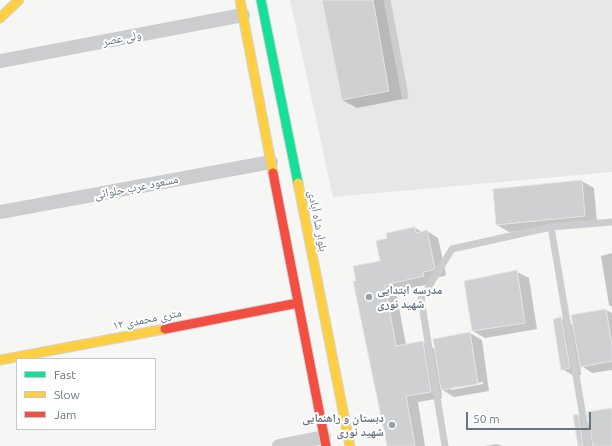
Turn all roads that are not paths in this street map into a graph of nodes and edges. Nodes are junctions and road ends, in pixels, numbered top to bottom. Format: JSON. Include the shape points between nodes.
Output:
{"nodes":[{"id":1,"x":19,"y":0,"type":"edge"},
{"id":2,"x":240,"y":0,"type":"edge"},
{"id":3,"x":261,"y":0,"type":"edge"},
{"id":4,"x":387,"y":0,"type":"edge"},
{"id":5,"x":243,"y":15,"type":"junction"},
{"id":6,"x":0,"y":18,"type":"edge"},
{"id":7,"x":0,"y":61,"type":"edge"},
{"id":8,"x":405,"y":96,"type":"dead end"},
{"id":9,"x":271,"y":162,"type":"junction"},
{"id":10,"x":0,"y":212,"type":"edge"},
{"id":11,"x":612,"y":222,"type":"edge"},
{"id":12,"x":551,"y":227,"type":"junction"},
{"id":13,"x":298,"y":302,"type":"junction"},
{"id":14,"x":0,"y":360,"type":"edge"},
{"id":15,"x":325,"y":442,"type":"edge"},
{"id":16,"x":279,"y":446,"type":"edge"},
{"id":17,"x":350,"y":446,"type":"edge"},
{"id":18,"x":446,"y":446,"type":"edge"},
{"id":19,"x":588,"y":446,"type":"edge"}],
"edges":[{"from":1,"to":6,"type":"main road"},
{"from":2,"to":5,"type":"main road"},
{"from":3,"to":17,"type":"main road","name":"بلوار شاه آبادی"},
{"from":4,"to":8,"type":"lane"},
{"from":5,"to":7,"type":"street","name":"ولی عصر"},
{"from":5,"to":9,"type":"main road"},
{"from":9,"to":10,"type":"street","name":"مسعود عرب حلوائی"},
{"from":9,"to":13,"type":"main road"},
{"from":11,"to":12,"type":"lane"},
{"from":12,"to":18,"type":"lane","via":[[452,249],[421,298]]},
{"from":12,"to":19,"type":"lane"},
{"from":13,"to":14,"type":"main road","name":"۱۲ متری محمدی"},
{"from":13,"to":15,"type":"main road"},
{"from":15,"to":16,"type":"street"}]}
